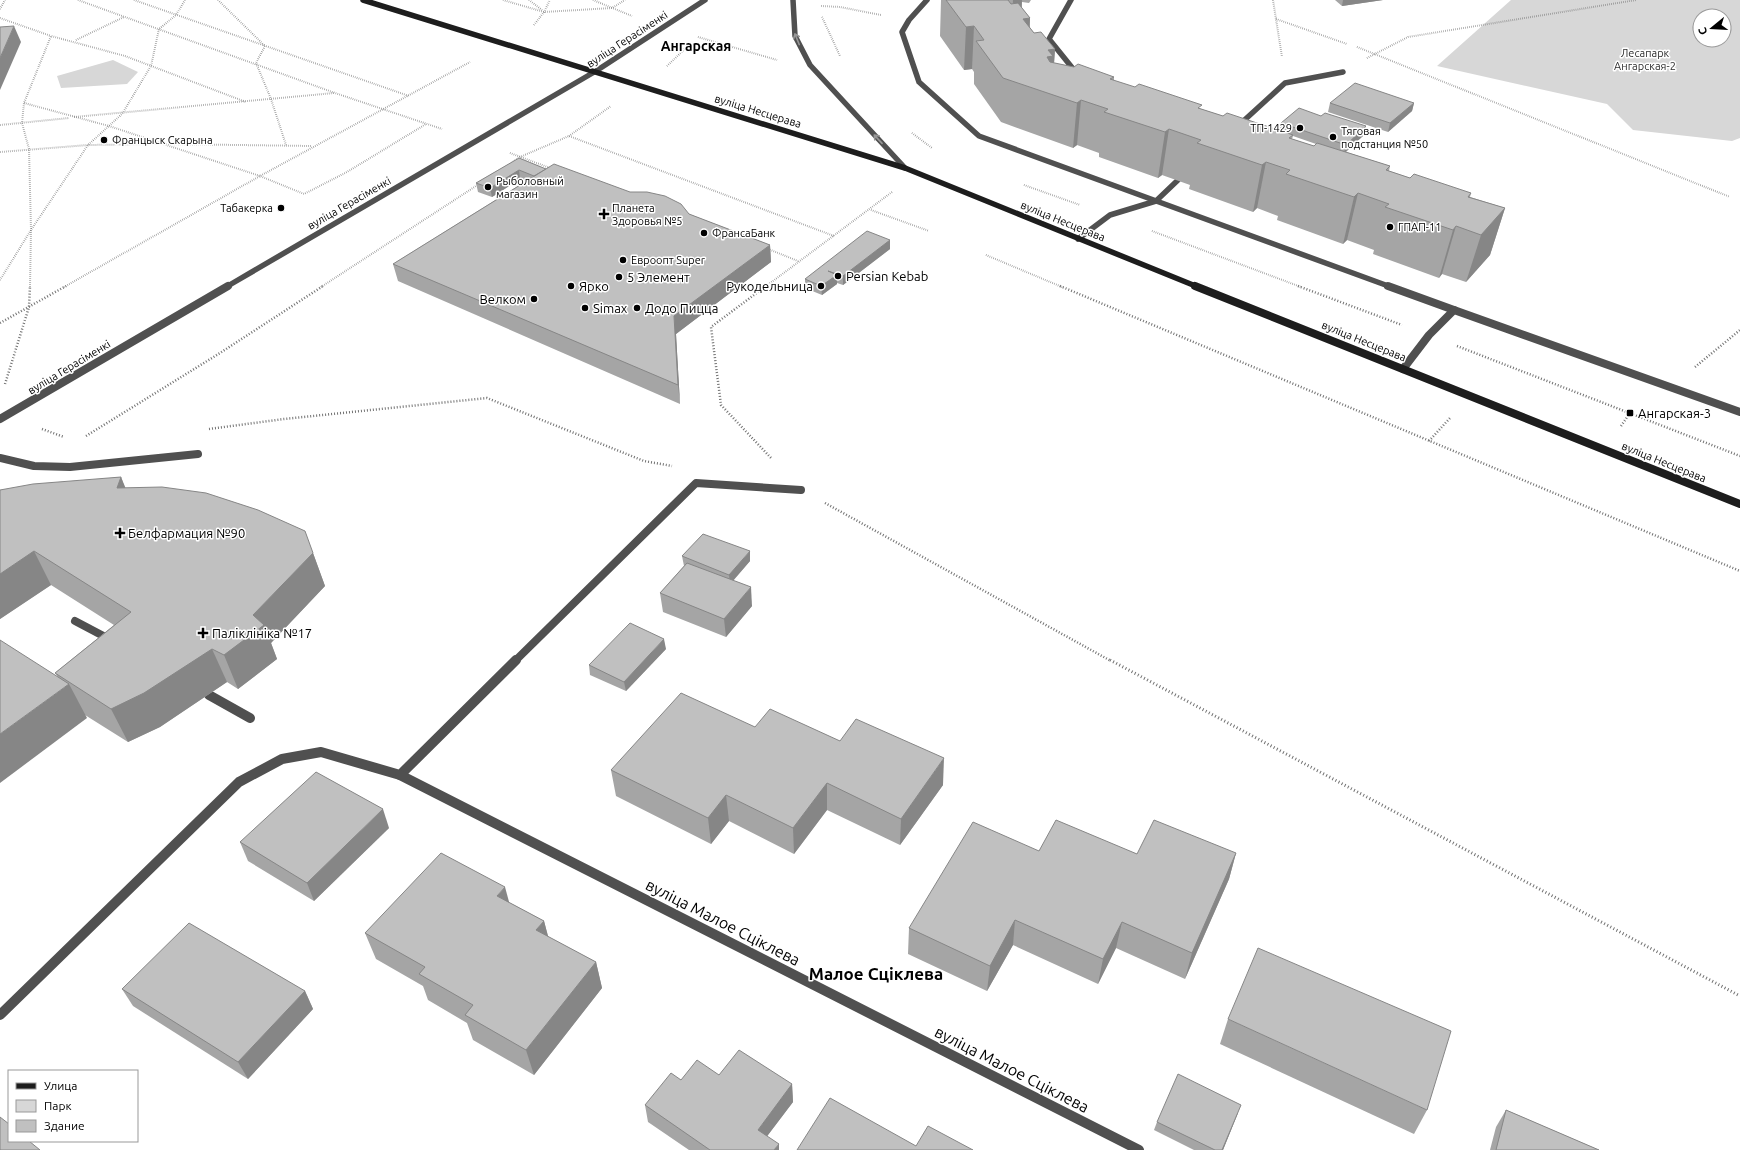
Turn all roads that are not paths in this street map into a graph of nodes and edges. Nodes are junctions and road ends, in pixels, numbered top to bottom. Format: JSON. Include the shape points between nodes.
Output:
{"nodes":[{"id":1,"x":363,"y":0,"type":"edge"},
{"id":2,"x":705,"y":0,"type":"edge"},
{"id":3,"x":793,"y":0,"type":"edge"},
{"id":4,"x":927,"y":0,"type":"edge"},
{"id":5,"x":1071,"y":0,"type":"edge"},
{"id":6,"x":596,"y":71,"type":"junction"},
{"id":7,"x":1343,"y":72,"type":"road end"},
{"id":8,"x":1081,"y":78,"type":"edge"},
{"id":9,"x":1234,"y":129,"type":"edge"},
{"id":10,"x":905,"y":168,"type":"junction"},
{"id":11,"x":1178,"y":180,"type":"edge"},
{"id":12,"x":1156,"y":200,"type":"junction"},
{"id":13,"x":1078,"y":239,"type":"junction"},
{"id":14,"x":1454,"y":310,"type":"junction"},
{"id":15,"x":1403,"y":369,"type":"junction"},
{"id":16,"x":1740,"y":412,"type":"edge"},
{"id":17,"x":0,"y":419,"type":"edge"},
{"id":18,"x":198,"y":454,"type":"dead end"},
{"id":19,"x":0,"y":458,"type":"edge"},
{"id":20,"x":801,"y":490,"type":"road end"},
{"id":21,"x":1740,"y":504,"type":"edge"},
{"id":22,"x":74,"y":621,"type":"dead end"},
{"id":23,"x":116,"y":643,"type":"edge"},
{"id":24,"x":209,"y":695,"type":"dead end"},
{"id":25,"x":250,"y":718,"type":"dead end"},
{"id":26,"x":400,"y":775,"type":"junction"},
{"id":27,"x":0,"y":1015,"type":"edge"},
{"id":28,"x":1139,"y":1150,"type":"edge"}],
"edges":[{"from":1,"to":6,"type":"main road","name":"вуліца Несцерава"},
{"from":2,"to":6,"type":"street","name":"вуліца Герасіменкі"},
{"from":10,"to":3,"type":"street","one_way":true,"via":[[810,65],[795,36]]},
{"from":4,"to":12,"type":"street","via":[[902,32],[919,82],[979,136]]},
{"from":5,"to":8,"type":"street","via":[[1048,39]]},
{"from":6,"to":10,"type":"main road","name":"вуліца Несцерава"},
{"from":6,"to":17,"type":"street","name":"вуліца Герасіменкі"},
{"from":7,"to":9,"type":"street","via":[[1285,83]]},
{"from":10,"to":13,"type":"main road","name":"вуліца Несцерава"},
{"from":11,"to":12,"type":"street"},
{"from":12,"to":13,"type":"street","via":[[1110,215]]},
{"from":12,"to":14,"type":"street"},
{"from":13,"to":15,"type":"main road","name":"вуліца Несцерава"},
{"from":14,"to":15,"type":"street"},
{"from":14,"to":16,"type":"street"},
{"from":15,"to":21,"type":"main road","name":"вуліца Несцерава"},
{"from":18,"to":19,"type":"street","via":[[70,467],[34,466]]},
{"from":20,"to":26,"type":"street","via":[[696,483]]},
{"from":22,"to":23,"type":"street"},
{"from":24,"to":25,"type":"street"},
{"from":26,"to":27,"type":"street","name":"вуліца Малое Сціклева","via":[[320,752],[282,759],[239,782]]},
{"from":26,"to":28,"type":"street","name":"вуліца Малое Сціклева"}]}
